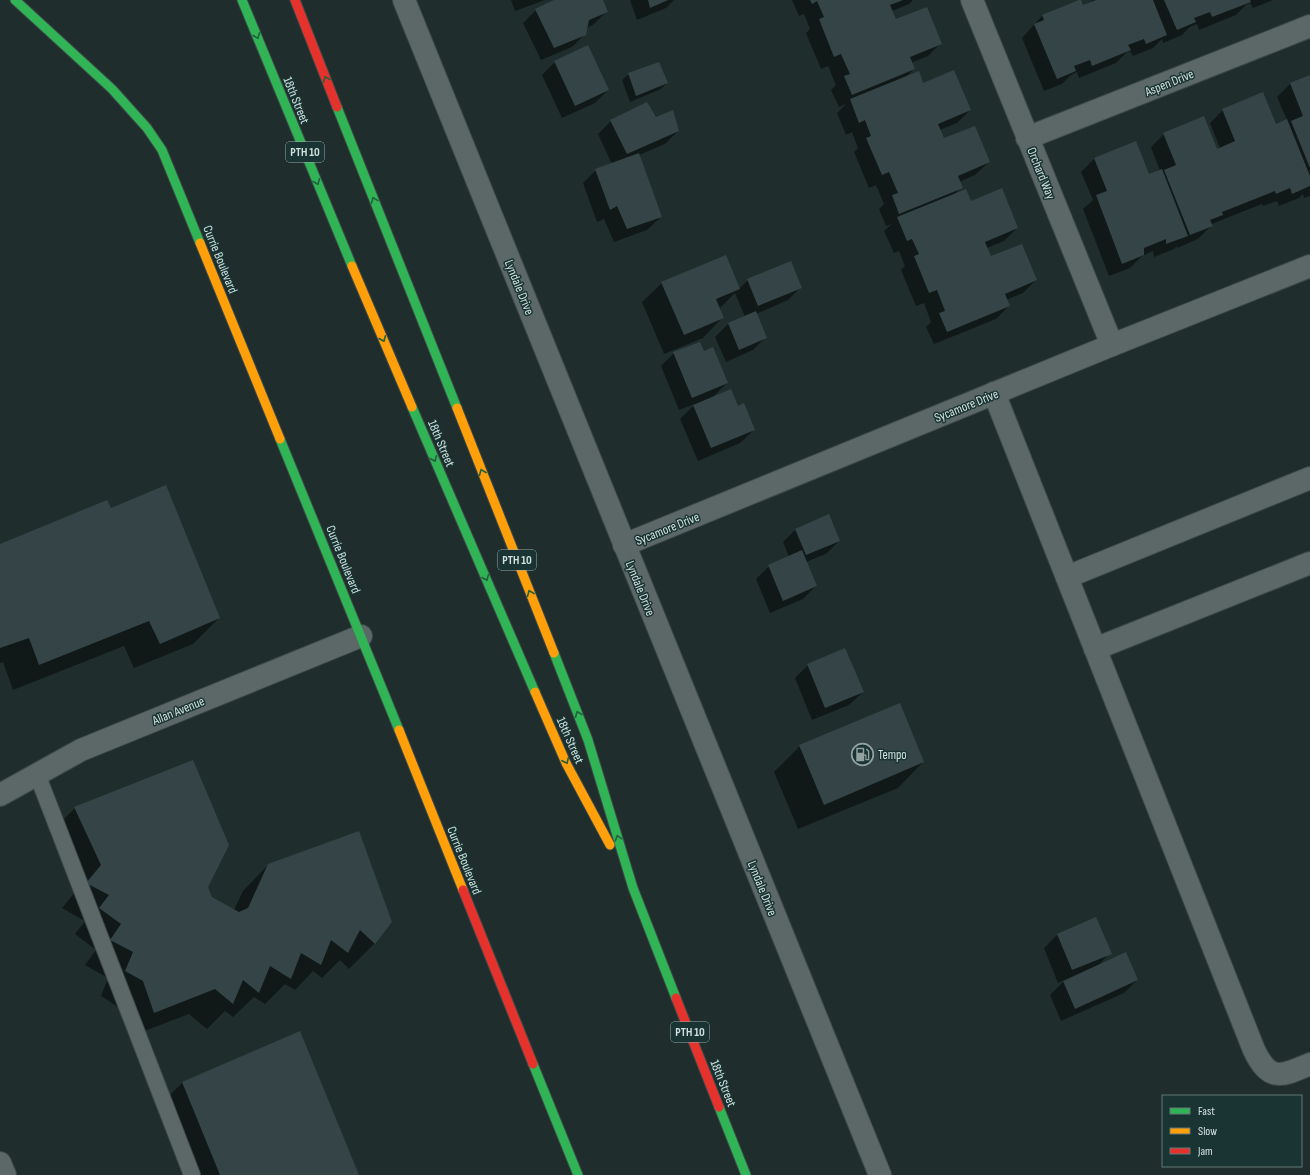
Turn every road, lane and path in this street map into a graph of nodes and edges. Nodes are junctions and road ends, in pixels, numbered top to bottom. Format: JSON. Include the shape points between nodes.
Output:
{"nodes":[{"id":1,"x":15,"y":0,"type":"edge"},
{"id":2,"x":242,"y":0,"type":"edge"},
{"id":3,"x":296,"y":0,"type":"edge"},
{"id":4,"x":404,"y":0,"type":"edge"},
{"id":5,"x":972,"y":0,"type":"edge"},
{"id":6,"x":1310,"y":26,"type":"edge"},
{"id":7,"x":1028,"y":138,"type":"junction"},
{"id":8,"x":1310,"y":266,"type":"edge"},
{"id":9,"x":1112,"y":345,"type":"junction"},
{"id":10,"x":994,"y":394,"type":"junction"},
{"id":11,"x":1310,"y":478,"type":"edge"},
{"id":12,"x":624,"y":545,"type":"junction"},
{"id":13,"x":1310,"y":563,"type":"edge"},
{"id":14,"x":1067,"y":577,"type":"junction"},
{"id":15,"x":361,"y":636,"type":"junction"},
{"id":16,"x":1095,"y":649,"type":"junction"},
{"id":17,"x":37,"y":774,"type":"junction"},
{"id":18,"x":0,"y":795,"type":"edge"},
{"id":19,"x":633,"y":888,"type":"junction"},
{"id":20,"x":1310,"y":1064,"type":"edge"},
{"id":21,"x":0,"y":1163,"type":"edge"},
{"id":22,"x":5,"y":1175,"type":"edge"},
{"id":23,"x":192,"y":1175,"type":"edge"},
{"id":24,"x":578,"y":1175,"type":"edge"},
{"id":25,"x":746,"y":1175,"type":"edge"},
{"id":26,"x":880,"y":1175,"type":"edge"}],
"edges":[{"from":1,"to":15,"type":"main road","name":"Currie Boulevard","via":[[131,107],[149,128],[162,150]]},
{"from":2,"to":19,"type":"main road","name":"18th Street","number":"PTH 10","one_way":true,"via":[[370,311],[566,763]]},
{"from":19,"to":3,"type":"main road","name":"18th Street","number":"PTH 10","one_way":true,"via":[[588,740]]},
{"from":4,"to":12,"type":"street","name":"Lyndale Drive"},
{"from":5,"to":7,"type":"street","name":"Orchard Way"},
{"from":6,"to":7,"type":"street","name":"Aspen Drive"},
{"from":7,"to":9,"type":"street","name":"Orchard Way"},
{"from":8,"to":9,"type":"street","name":"Sycamore Drive"},
{"from":9,"to":10,"type":"street","name":"Sycamore Drive"},
{"from":10,"to":12,"type":"street","name":"Sycamore Drive"},
{"from":10,"to":14,"type":"street"},
{"from":11,"to":14,"type":"street"},
{"from":12,"to":26,"type":"street","name":"Lyndale Drive"},
{"from":13,"to":16,"type":"street"},
{"from":14,"to":16,"type":"street"},
{"from":15,"to":17,"type":"street","name":"Allan Avenue","via":[[81,750]]},
{"from":15,"to":24,"type":"main road","name":"Currie Boulevard"},
{"from":16,"to":20,"type":"street","via":[[1261,1064],[1272,1073],[1285,1075]]},
{"from":17,"to":18,"type":"street","name":"Allan Avenue"},
{"from":17,"to":23,"type":"lane"},
{"from":19,"to":25,"type":"main road","name":"18th Street","number":"PTH 10"},
{"from":21,"to":22,"type":"street"}]}
